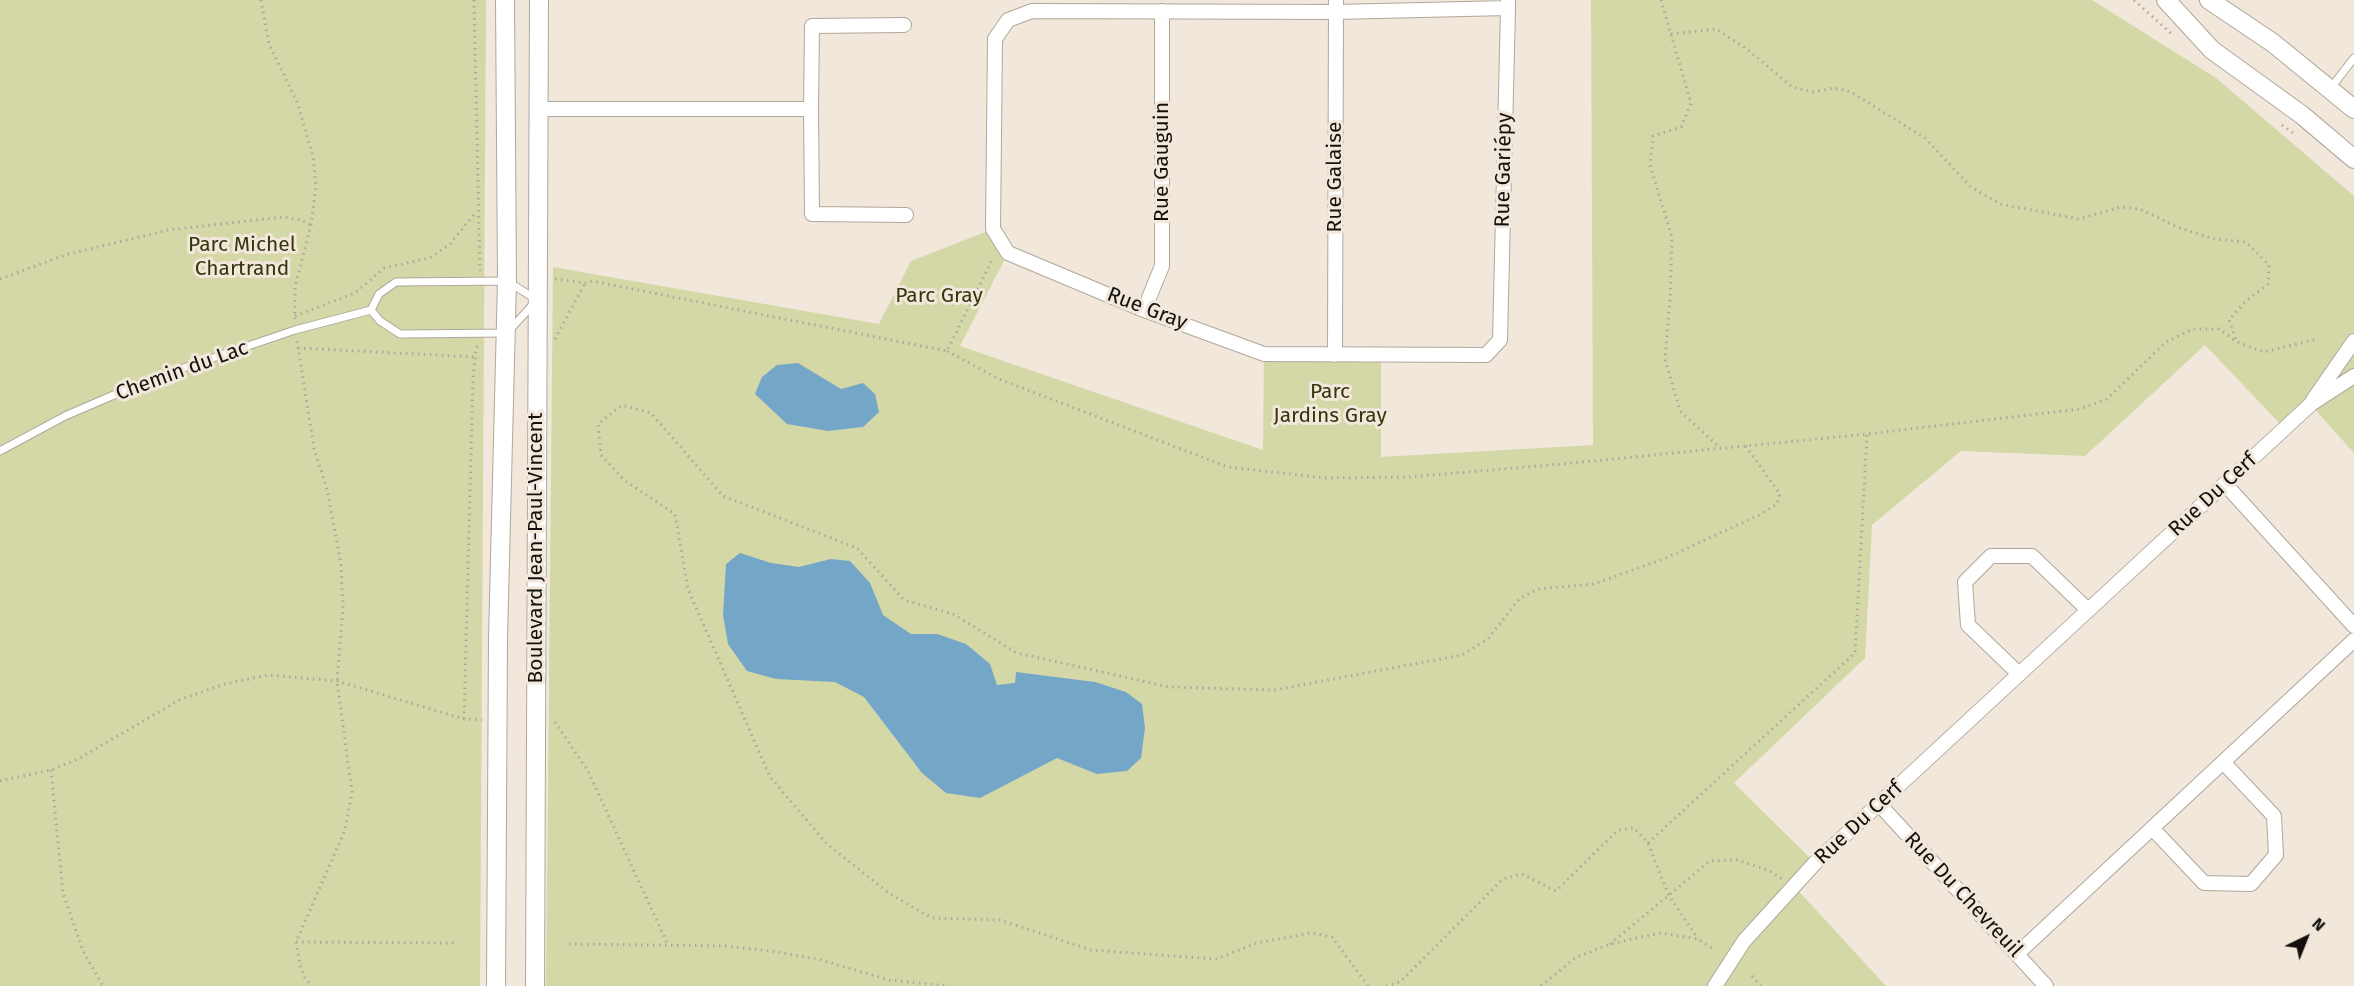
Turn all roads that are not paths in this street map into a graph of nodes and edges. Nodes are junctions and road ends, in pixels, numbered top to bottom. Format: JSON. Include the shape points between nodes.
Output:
{"nodes":[{"id":1,"x":505,"y":0,"type":"edge"},
{"id":2,"x":538,"y":0,"type":"edge"},
{"id":3,"x":2166,"y":0,"type":"edge"},
{"id":4,"x":2209,"y":0,"type":"edge"},
{"id":5,"x":1508,"y":4,"type":"edge"},
{"id":6,"x":1336,"y":6,"type":"edge"},
{"id":7,"x":1162,"y":11,"type":"junction"},
{"id":8,"x":904,"y":25,"type":"dead end"},
{"id":9,"x":2354,"y":58,"type":"edge"},
{"id":10,"x":2330,"y":89,"type":"junction"},
{"id":11,"x":538,"y":109,"type":"junction"},
{"id":12,"x":811,"y":109,"type":"junction"},
{"id":13,"x":2354,"y":109,"type":"edge"},
{"id":14,"x":506,"y":110,"type":"junction"},
{"id":15,"x":2354,"y":159,"type":"edge"},
{"id":16,"x":906,"y":214,"type":"dead end"},
{"id":17,"x":507,"y":281,"type":"junction"},
{"id":18,"x":537,"y":300,"type":"junction"},
{"id":19,"x":371,"y":310,"type":"junction"},
{"id":20,"x":1144,"y":310,"type":"junction"},
{"id":21,"x":507,"y":333,"type":"junction"},
{"id":22,"x":1500,"y":340,"type":"joint"},
{"id":23,"x":2354,"y":341,"type":"edge"},
{"id":24,"x":1335,"y":355,"type":"junction"},
{"id":25,"x":2354,"y":376,"type":"edge"},
{"id":26,"x":2311,"y":404,"type":"junction"},
{"id":27,"x":0,"y":450,"type":"edge"},
{"id":28,"x":2225,"y":484,"type":"junction"},
{"id":29,"x":2088,"y":610,"type":"junction"},
{"id":30,"x":2354,"y":626,"type":"edge"},
{"id":31,"x":2354,"y":640,"type":"edge"},
{"id":32,"x":2019,"y":674,"type":"junction"},
{"id":33,"x":2223,"y":762,"type":"junction"},
{"id":34,"x":1879,"y":804,"type":"junction"},
{"id":35,"x":2152,"y":828,"type":"junction"},
{"id":36,"x":2017,"y":954,"type":"junction"},
{"id":37,"x":496,"y":986,"type":"edge"},
{"id":38,"x":535,"y":986,"type":"edge"},
{"id":39,"x":1715,"y":986,"type":"edge"},
{"id":40,"x":2046,"y":986,"type":"edge"}],
"edges":[{"from":1,"to":14,"type":"street","name":"Boulevard Jean-Paul-Vincent"},
{"from":2,"to":11,"type":"street","name":"Boulevard Jean-Paul-Vincent"},
{"from":3,"to":15,"type":"street","via":[[2212,50],[2302,115]]},
{"from":4,"to":10,"type":"street"},
{"from":5,"to":6,"type":"street"},
{"from":5,"to":22,"type":"street","name":"Rue Gariépy"},
{"from":6,"to":7,"type":"street"},
{"from":6,"to":24,"type":"street","name":"Rue Galaise"},
{"from":7,"to":20,"type":"street","name":"Rue Gauguin","via":[[1162,266]]},
{"from":7,"to":20,"type":"street","name":"Rue Gray","via":[[1032,11],[1008,20],[995,39],[993,229],[1000,243],[1008,253]]},
{"from":8,"to":12,"type":"street","via":[[812,26]]},
{"from":9,"to":10,"type":"lane"},
{"from":10,"to":13,"type":"street"},
{"from":11,"to":12,"type":"street"},
{"from":11,"to":14,"type":"street"},
{"from":11,"to":18,"type":"street","name":"Boulevard Jean-Paul-Vincent"},
{"from":12,"to":16,"type":"street","via":[[812,214]]},
{"from":14,"to":17,"type":"street","name":"Boulevard Jean-Paul-Vincent"},
{"from":17,"to":18,"type":"lane"},
{"from":17,"to":19,"type":"lane","via":[[396,282],[379,294]]},
{"from":17,"to":21,"type":"street","name":"Boulevard Jean-Paul-Vincent"},
{"from":18,"to":21,"type":"lane"},
{"from":18,"to":38,"type":"street","name":"Boulevard Jean-Paul-Vincent"},
{"from":19,"to":21,"type":"lane","via":[[400,334]]},
{"from":19,"to":27,"type":"lane","name":"Chemin du Lac","via":[[295,330],[151,379],[65,416]]},
{"from":20,"to":24,"type":"street","name":"Rue Gray","via":[[1264,354]]},
{"from":21,"to":37,"type":"street","name":"Boulevard Jean-Paul-Vincent","via":[[498,639]]},
{"from":22,"to":24,"type":"street","name":"Rue Gray","via":[[1485,355]]},
{"from":23,"to":26,"type":"street","name":"Rue Du Cerf"},
{"from":25,"to":26,"type":"street","name":"Rue Du Cerf"},
{"from":26,"to":28,"type":"street","name":"Rue Du Cerf"},
{"from":28,"to":29,"type":"street","name":"Rue Du Cerf"},
{"from":28,"to":30,"type":"street"},
{"from":29,"to":32,"type":"street","name":"Rue Du Cerf"},
{"from":29,"to":32,"type":"street","via":[[2032,556],[1991,556],[1965,582],[1968,625]]},
{"from":31,"to":33,"type":"street"},
{"from":32,"to":34,"type":"street","name":"Rue Du Cerf"},
{"from":33,"to":35,"type":"street"},
{"from":33,"to":35,"type":"street","via":[[2274,816],[2276,855],[2251,884],[2204,884]]},
{"from":34,"to":36,"type":"street","name":"Rue Du Chevreuil"},
{"from":34,"to":39,"type":"street","name":"Rue Du Cerf","via":[[1793,886],[1744,941]]},
{"from":35,"to":36,"type":"street"},
{"from":36,"to":40,"type":"street","name":"Rue Du Chevreuil"}]}
